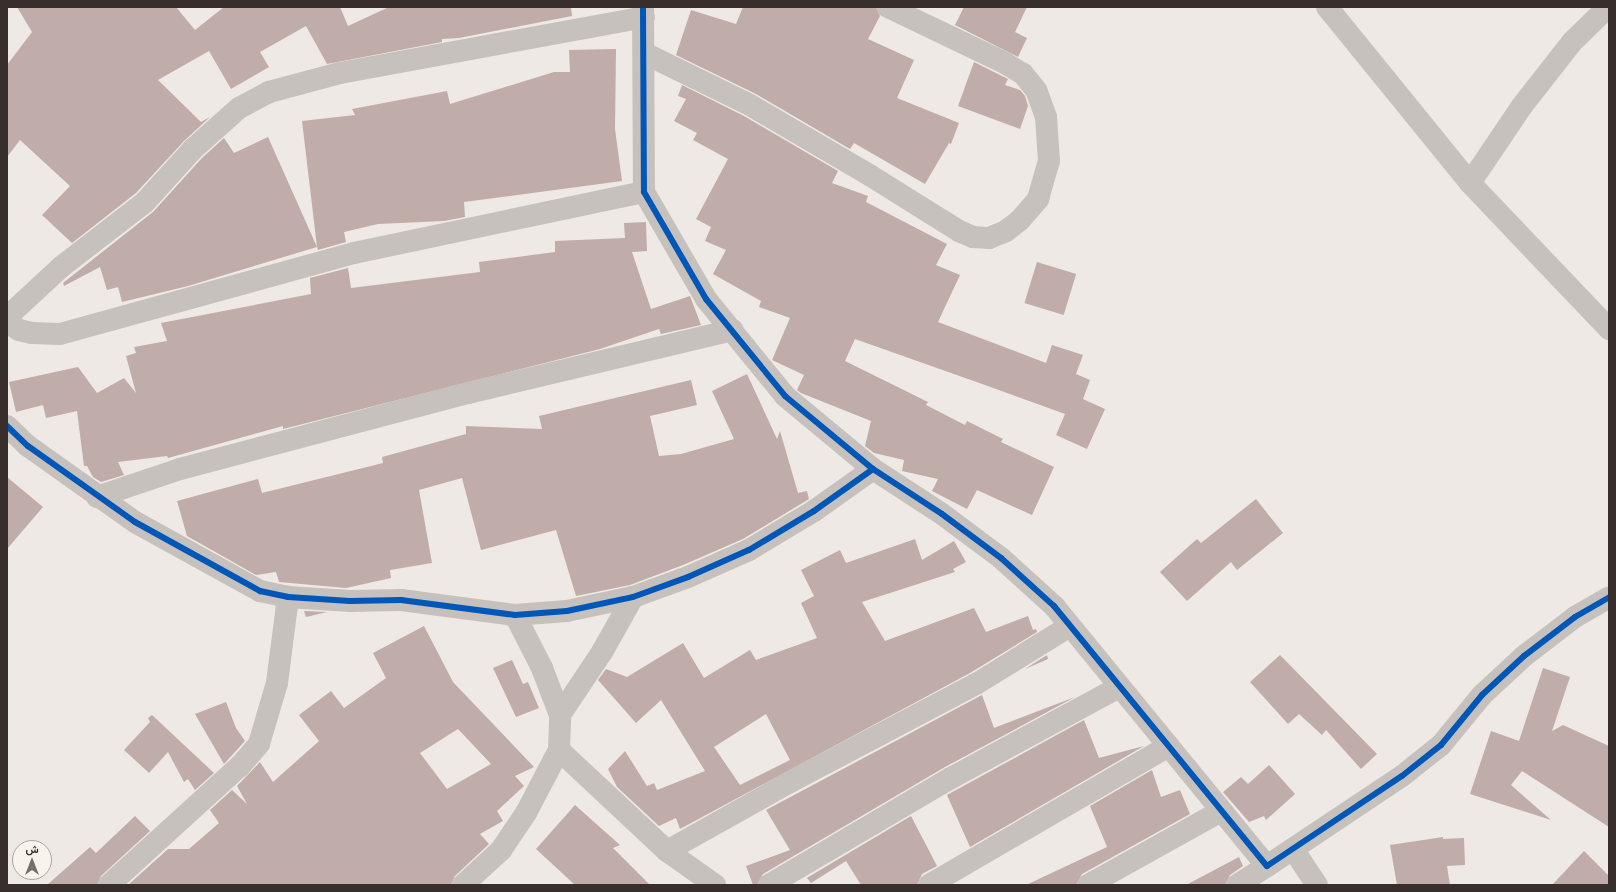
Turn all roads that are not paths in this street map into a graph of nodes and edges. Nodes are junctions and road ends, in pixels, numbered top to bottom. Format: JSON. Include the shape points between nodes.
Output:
{"nodes":[{"id":1,"x":888,"y":7,"type":"edge"},
{"id":2,"x":1327,"y":7,"type":"edge"},
{"id":3,"x":1608,"y":7,"type":"edge"},
{"id":4,"x":643,"y":12,"type":"edge"},
{"id":5,"x":644,"y":53,"type":"junction"},
{"id":6,"x":1470,"y":183,"type":"junction"},
{"id":7,"x":644,"y":192,"type":"junction"},
{"id":8,"x":7,"y":317,"type":"edge"},
{"id":9,"x":7,"y":322,"type":"edge"},
{"id":10,"x":1609,"y":329,"type":"edge"},
{"id":11,"x":733,"y":330,"type":"junction"},
{"id":12,"x":7,"y":426,"type":"edge"},
{"id":13,"x":873,"y":469,"type":"junction"},
{"id":14,"x":96,"y":497,"type":"junction"},
{"id":15,"x":288,"y":597,"type":"junction"},
{"id":16,"x":633,"y":597,"type":"junction"},
{"id":17,"x":1609,"y":597,"type":"edge"},
{"id":18,"x":515,"y":615,"type":"junction"},
{"id":19,"x":1070,"y":626,"type":"junction"},
{"id":20,"x":1119,"y":687,"type":"junction"},
{"id":21,"x":560,"y":715,"type":"junction"},
{"id":22,"x":1168,"y":746,"type":"junction"},
{"id":23,"x":559,"y":750,"type":"junction"},
{"id":24,"x":1221,"y":811,"type":"junction"},
{"id":25,"x":1293,"y":849,"type":"junction"},
{"id":26,"x":667,"y":851,"type":"junction"},
{"id":27,"x":1267,"y":866,"type":"junction"},
{"id":28,"x":109,"y":885,"type":"edge"},
{"id":29,"x":463,"y":885,"type":"edge"},
{"id":30,"x":715,"y":885,"type":"edge"},
{"id":31,"x":769,"y":885,"type":"edge"},
{"id":32,"x":929,"y":885,"type":"edge"},
{"id":33,"x":1088,"y":885,"type":"edge"},
{"id":34,"x":1237,"y":885,"type":"edge"},
{"id":35,"x":1317,"y":885,"type":"edge"}],
"edges":[{"from":1,"to":5,"type":"street","via":[[1005,63],[1023,74],[1036,90],[1046,117],[1049,161],[1038,199],[1020,220],[1006,231],[989,238],[974,237],[959,231],[871,176],[750,106]]},
{"from":2,"to":6,"type":"street"},
{"from":3,"to":6,"type":"street","via":[[1572,42],[1522,106]]},
{"from":4,"to":5,"type":"street"},
{"from":4,"to":8,"type":"street","via":[[355,70],[269,92],[239,108],[193,148],[145,202],[61,267]]},
{"from":5,"to":7,"type":"street"},
{"from":6,"to":10,"type":"street"},
{"from":7,"to":9,"type":"street","via":[[354,253],[60,334],[32,333],[19,330]]},
{"from":7,"to":11,"type":"street","via":[[706,299]]},
{"from":11,"to":13,"type":"street","via":[[785,396]]},
{"from":11,"to":14,"type":"street","via":[[468,393],[180,469]]},
{"from":12,"to":14,"type":"street","via":[[28,446]]},
{"from":13,"to":16,"type":"street","via":[[814,511],[749,550]]},
{"from":13,"to":19,"type":"street","via":[[942,514],[1001,558],[1054,606]]},
{"from":14,"to":15,"type":"street","via":[[227,574],[260,591]]},
{"from":15,"to":18,"type":"street","via":[[350,601],[401,600]]},
{"from":15,"to":28,"type":"street","via":[[277,683],[259,744],[240,766]]},
{"from":16,"to":18,"type":"street","via":[[567,611]]},
{"from":16,"to":21,"type":"street","via":[[602,652]]},
{"from":17,"to":25,"type":"street","via":[[1575,617],[1524,656],[1482,695],[1441,745],[1402,776]]},
{"from":18,"to":21,"type":"street","via":[[542,668]]},
{"from":19,"to":20,"type":"street"},
{"from":19,"to":26,"type":"street","via":[[976,684],[790,782]]},
{"from":20,"to":22,"type":"street"},
{"from":20,"to":31,"type":"street","via":[[951,778]]},
{"from":21,"to":23,"type":"street"},
{"from":22,"to":24,"type":"street"},
{"from":22,"to":32,"type":"street"},
{"from":23,"to":26,"type":"street"},
{"from":23,"to":29,"type":"street","via":[[526,814],[501,850]]},
{"from":24,"to":27,"type":"street"},
{"from":24,"to":33,"type":"street"},
{"from":25,"to":27,"type":"street"},
{"from":25,"to":35,"type":"street"},
{"from":26,"to":30,"type":"street"},
{"from":27,"to":34,"type":"street"}]}
